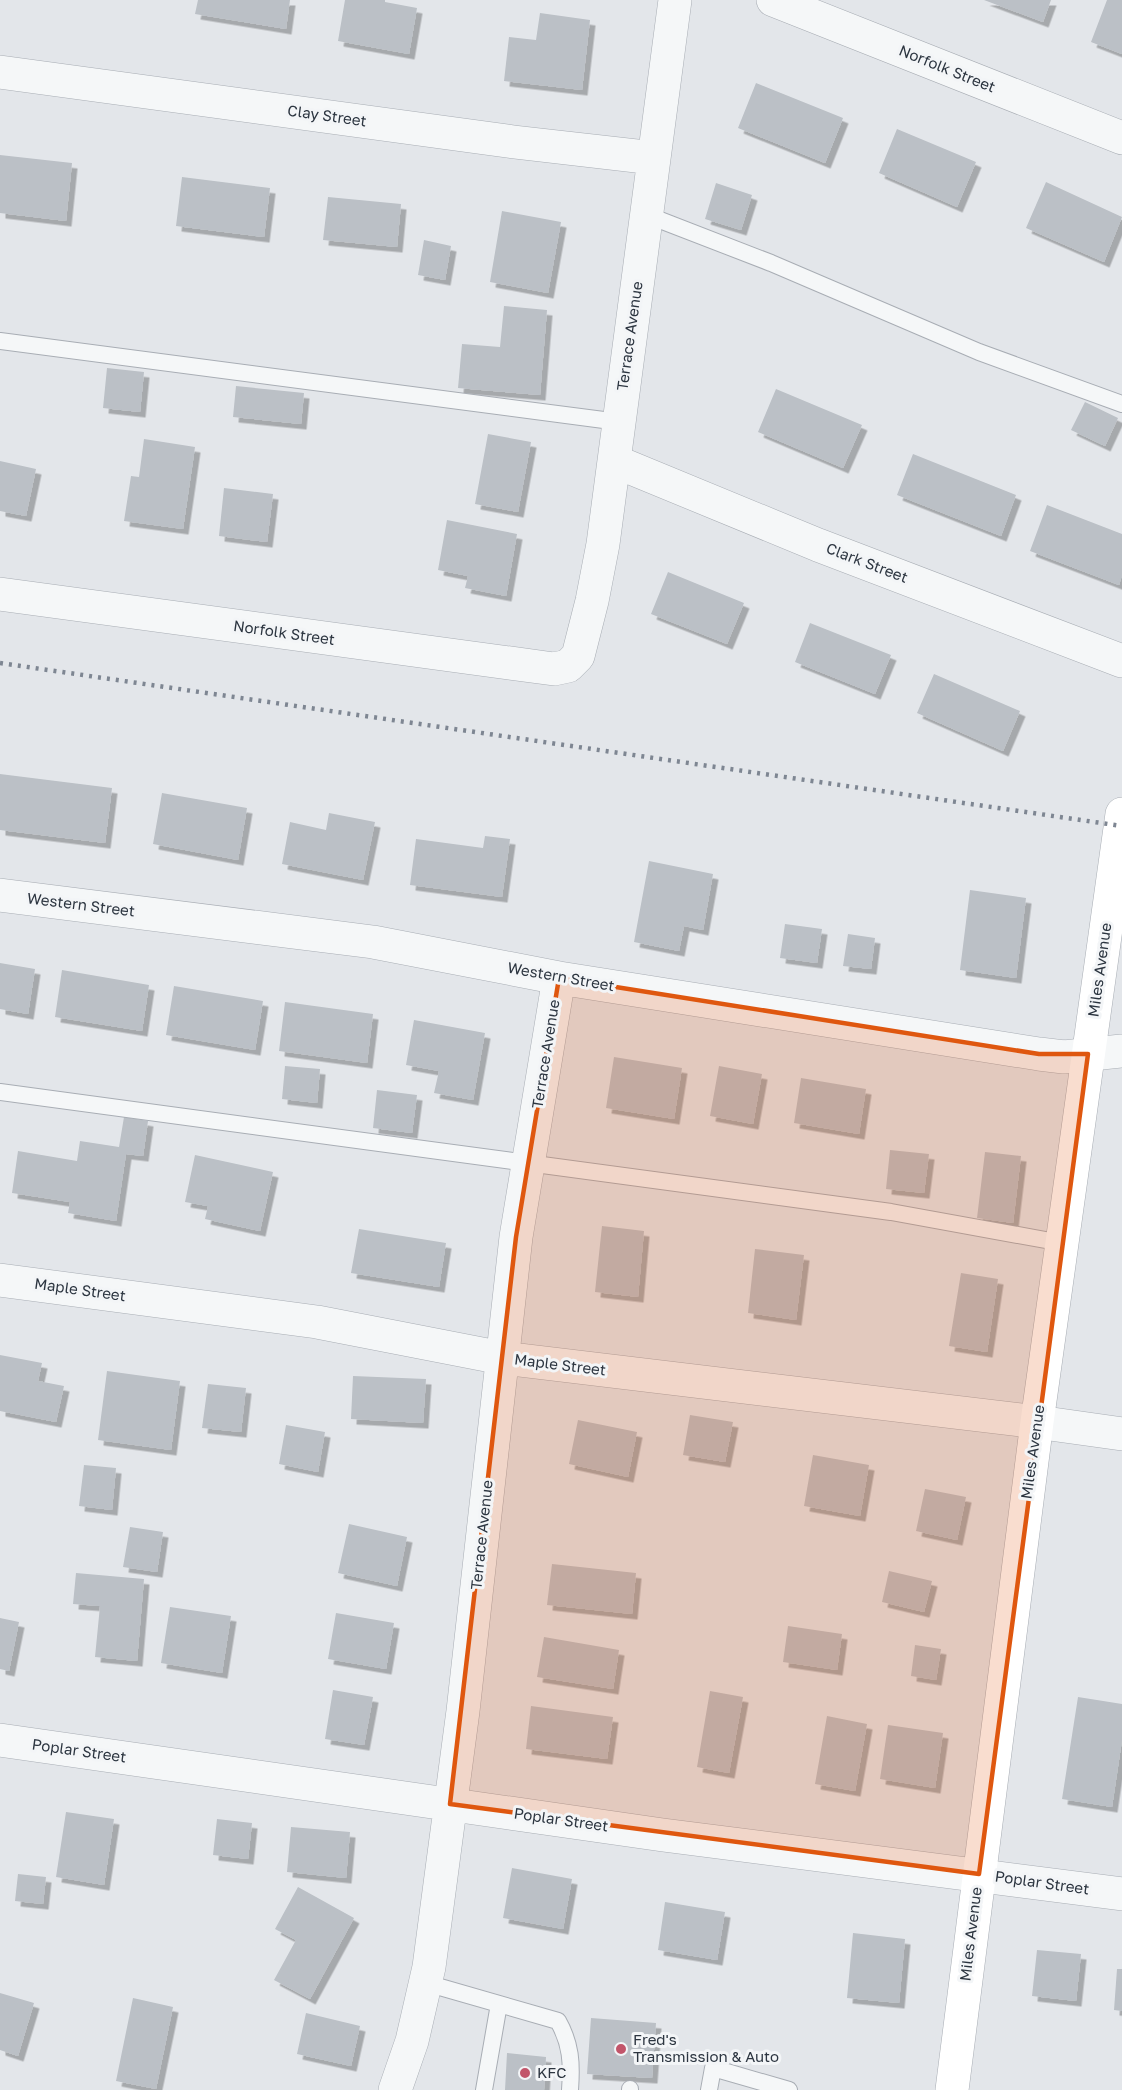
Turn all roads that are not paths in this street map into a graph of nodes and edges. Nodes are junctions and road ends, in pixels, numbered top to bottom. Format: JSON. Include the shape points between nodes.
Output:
{"nodes":[{"id":1,"x":675,"y":0,"type":"edge"},
{"id":2,"x":773,"y":0,"type":"edge"},
{"id":3,"x":0,"y":72,"type":"edge"},
{"id":4,"x":1122,"y":138,"type":"edge"},
{"id":5,"x":654,"y":158,"type":"junction"},
{"id":6,"x":647,"y":215,"type":"junction"},
{"id":7,"x":0,"y":341,"type":"edge"},
{"id":8,"x":1122,"y":404,"type":"edge"},
{"id":9,"x":619,"y":422,"type":"junction"},
{"id":10,"x":614,"y":460,"type":"junction"},
{"id":11,"x":0,"y":594,"type":"edge"},
{"id":12,"x":1122,"y":661,"type":"edge"},
{"id":13,"x":568,"y":666,"type":"joint"},
{"id":14,"x":1122,"y":814,"type":"edge"},
{"id":15,"x":0,"y":895,"type":"edge"},
{"id":16,"x":559,"y":978,"type":"junction"},
{"id":17,"x":1122,"y":1051,"type":"edge"},
{"id":18,"x":1088,"y":1054,"type":"junction"},
{"id":19,"x":0,"y":1092,"type":"edge"},
{"id":20,"x":528,"y":1162,"type":"junction"},
{"id":21,"x":1062,"y":1243,"type":"junction"},
{"id":22,"x":0,"y":1280,"type":"edge"},
{"id":23,"x":502,"y":1358,"type":"junction"},
{"id":24,"x":1037,"y":1422,"type":"junction"},
{"id":25,"x":1122,"y":1434,"type":"edge"},
{"id":26,"x":0,"y":1740,"type":"edge"},
{"id":27,"x":450,"y":1804,"type":"junction"},
{"id":28,"x":979,"y":1874,"type":"junction"},
{"id":29,"x":1122,"y":1894,"type":"edge"},
{"id":30,"x":426,"y":1983,"type":"junction"},
{"id":31,"x":499,"y":2004,"type":"junction"},
{"id":32,"x":394,"y":2090,"type":"edge"},
{"id":33,"x":484,"y":2090,"type":"edge"},
{"id":34,"x":570,"y":2090,"type":"edge"},
{"id":35,"x":710,"y":2090,"type":"edge"},
{"id":36,"x":789,"y":2090,"type":"edge"},
{"id":37,"x":952,"y":2090,"type":"edge"}],
"edges":[{"from":1,"to":5,"type":"street","name":"Terrace Avenue"},
{"from":2,"to":4,"type":"street","name":"Norfolk Street"},
{"from":3,"to":5,"type":"street","name":"Clay Street"},
{"from":5,"to":6,"type":"street","name":"Terrace Avenue"},
{"from":6,"to":8,"type":"lane","via":[[771,262],[979,352]]},
{"from":6,"to":9,"type":"street","name":"Terrace Avenue"},
{"from":7,"to":9,"type":"lane"},
{"from":9,"to":10,"type":"street","name":"Terrace Avenue"},
{"from":10,"to":12,"type":"street","name":"Clark Street","via":[[818,545]]},
{"from":10,"to":13,"type":"street","name":"Terrace Avenue","via":[[592,601],[578,656]]},
{"from":11,"to":13,"type":"street","name":"Norfolk Street","via":[[554,669]]},
{"from":14,"to":18,"type":"street","name":"Miles Avenue"},
{"from":15,"to":16,"type":"street","name":"Western Street","via":[[373,942]]},
{"from":16,"to":18,"type":"street","name":"Western Street","via":[[1039,1054]]},
{"from":16,"to":20,"type":"street","name":"Terrace Avenue"},
{"from":17,"to":18,"type":"street","name":"Western Street"},
{"from":18,"to":21,"type":"street","name":"Miles Avenue"},
{"from":19,"to":20,"type":"lane"},
{"from":20,"to":21,"type":"lane","via":[[891,1212]]},
{"from":20,"to":23,"type":"street","name":"Terrace Avenue"},
{"from":21,"to":24,"type":"street","name":"Miles Avenue"},
{"from":22,"to":23,"type":"street","name":"Maple Street","via":[[318,1322]]},
{"from":23,"to":24,"type":"street","name":"Maple Street"},
{"from":23,"to":27,"type":"street","name":"Terrace Avenue"},
{"from":24,"to":25,"type":"street","name":"Maple Street"},
{"from":24,"to":28,"type":"street","name":"Miles Avenue"},
{"from":26,"to":27,"type":"street","name":"Poplar Street"},
{"from":27,"to":28,"type":"street","name":"Poplar Street"},
{"from":27,"to":30,"type":"street","name":"Terrace Avenue"},
{"from":28,"to":29,"type":"street","name":"Poplar Street"},
{"from":28,"to":37,"type":"street","name":"Miles Avenue"},
{"from":30,"to":31,"type":"lane"},
{"from":30,"to":32,"type":"street","name":"Terrace Avenue","via":[[412,2041]]},
{"from":31,"to":33,"type":"lane"},
{"from":31,"to":34,"type":"lane","via":[[558,2021],[567,2037],[572,2067]]},
{"from":35,"to":36,"type":"lane","via":[[713,2068]]}]}
